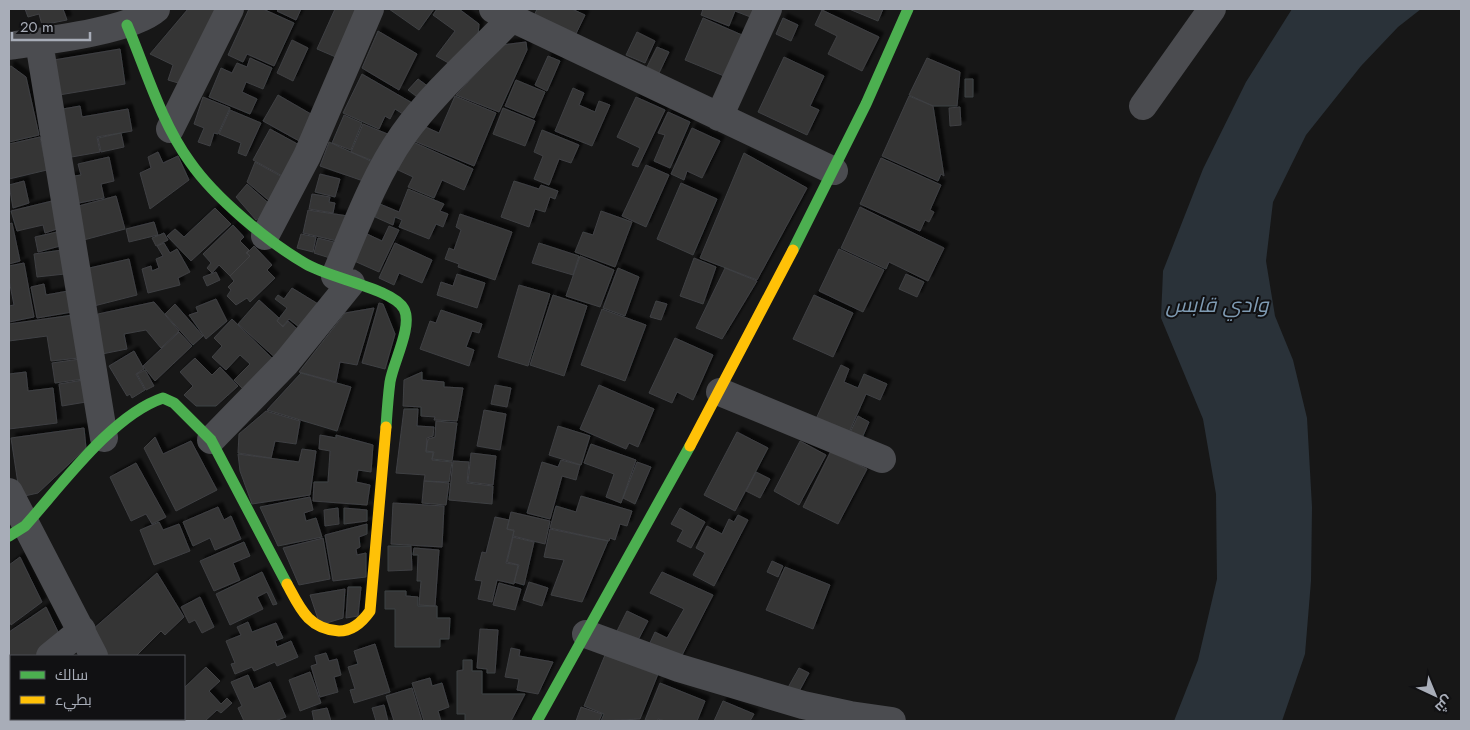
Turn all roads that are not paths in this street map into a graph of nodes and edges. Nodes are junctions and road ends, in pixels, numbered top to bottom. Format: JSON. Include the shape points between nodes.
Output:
{"nodes":[{"id":1,"x":156,"y":9,"type":"edge"},
{"id":2,"x":230,"y":9,"type":"edge"},
{"id":3,"x":370,"y":9,"type":"edge"},
{"id":4,"x":768,"y":9,"type":"edge"},
{"id":5,"x":908,"y":9,"type":"edge"},
{"id":6,"x":1212,"y":9,"type":"edge"},
{"id":7,"x":503,"y":13,"type":"edge"},
{"id":8,"x":127,"y":25,"type":"junction"},
{"id":9,"x":39,"y":42,"type":"junction"},
{"id":10,"x":9,"y":46,"type":"edge"},
{"id":11,"x":1143,"y":106,"type":"dead end"},
{"id":12,"x":719,"y":117,"type":"junction"},
{"id":13,"x":170,"y":129,"type":"junction"},
{"id":14,"x":834,"y":171,"type":"junction"},
{"id":15,"x":265,"y":236,"type":"junction"},
{"id":16,"x":343,"y":280,"type":"junction"},
{"id":17,"x":720,"y":392,"type":"junction"},
{"id":18,"x":104,"y":438,"type":"junction"},
{"id":19,"x":211,"y":440,"type":"junction"},
{"id":20,"x":882,"y":459,"type":"dead end"},
{"id":21,"x":9,"y":492,"type":"edge"},
{"id":22,"x":17,"y":531,"type":"edge"},
{"id":23,"x":82,"y":630,"type":"junction"},
{"id":24,"x":586,"y":634,"type":"junction"},
{"id":25,"x":51,"y":655,"type":"edge"},
{"id":26,"x":94,"y":655,"type":"edge"},
{"id":27,"x":537,"y":721,"type":"edge"},
{"id":28,"x":892,"y":721,"type":"edge"}],
"edges":[{"from":1,"to":8,"type":"street"},
{"from":2,"to":13,"type":"street"},
{"from":3,"to":15,"type":"street","via":[[307,156]]},
{"from":4,"to":12,"type":"street"},
{"from":5,"to":14,"type":"street"},
{"from":6,"to":11,"type":"street"},
{"from":7,"to":12,"type":"street"},
{"from":7,"to":16,"type":"street","via":[[403,135],[382,169],[367,201]]},
{"from":8,"to":9,"type":"street"},
{"from":8,"to":13,"type":"street"},
{"from":9,"to":10,"type":"street"},
{"from":9,"to":18,"type":"street"},
{"from":12,"to":14,"type":"street"},
{"from":13,"to":15,"type":"street","via":[[190,162],[234,210]]},
{"from":14,"to":17,"type":"street"},
{"from":15,"to":16,"type":"street","via":[[307,264]]},
{"from":16,"to":19,"type":"street","via":[[286,363]]},
{"from":16,"to":19,"type":"street","via":[[381,290],[404,309],[407,321],[390,381],[373,593],[370,611],[362,622],[344,631],[324,630],[300,608]]},
{"from":17,"to":20,"type":"street"},
{"from":17,"to":24,"type":"street"},
{"from":18,"to":19,"type":"street","via":[[135,412],[163,398],[174,403]]},
{"from":18,"to":22,"type":"street"},
{"from":21,"to":22,"type":"street"},
{"from":22,"to":23,"type":"street"},
{"from":23,"to":25,"type":"street"},
{"from":23,"to":26,"type":"street"},
{"from":24,"to":27,"type":"street"},
{"from":24,"to":28,"type":"street","via":[[679,668],[803,705]]}]}
